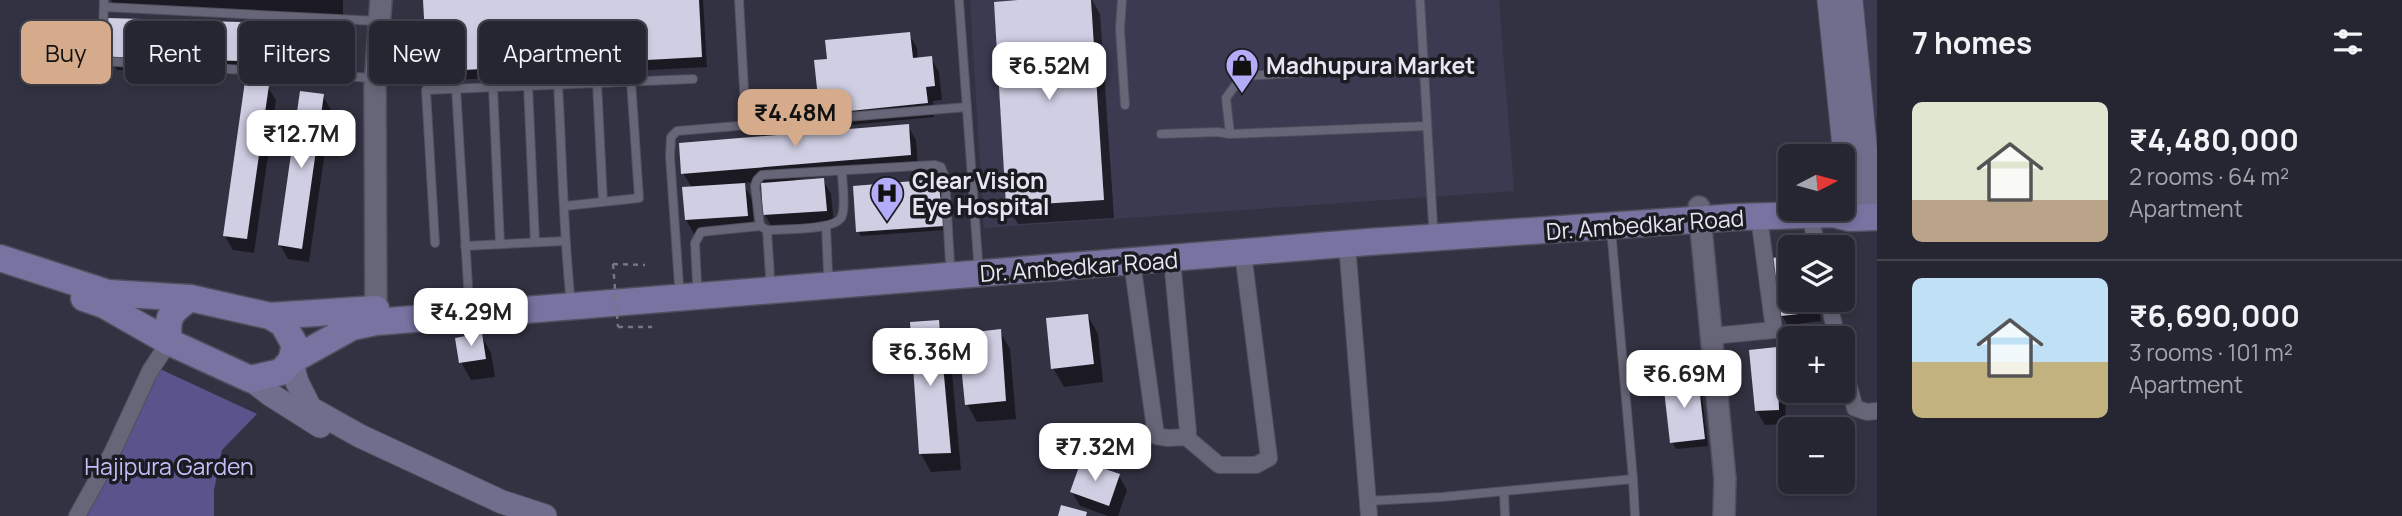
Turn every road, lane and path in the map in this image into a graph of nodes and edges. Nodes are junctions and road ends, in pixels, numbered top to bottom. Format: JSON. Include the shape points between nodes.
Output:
{"nodes":[{"id":1,"x":739,"y":0,"type":"edge"},
{"id":2,"x":959,"y":0,"type":"edge"},
{"id":3,"x":1122,"y":0,"type":"edge"},
{"id":4,"x":1420,"y":0,"type":"edge"},
{"id":5,"x":1829,"y":0,"type":"edge"},
{"id":6,"x":1852,"y":0,"type":"edge"},
{"id":7,"x":104,"y":3,"type":"edge"},
{"id":8,"x":380,"y":11,"type":"edge"},
{"id":9,"x":1424,"y":66,"type":"junction"},
{"id":10,"x":369,"y":78,"type":"edge"},
{"id":11,"x":693,"y":79,"type":"dead end"},
{"id":12,"x":646,"y":81,"type":"edge"},
{"id":13,"x":375,"y":84,"type":"edge"},
{"id":14,"x":558,"y":84,"type":"joint"},
{"id":15,"x":597,"y":84,"type":"edge"},
{"id":16,"x":631,"y":84,"type":"edge"},
{"id":17,"x":528,"y":85,"type":"junction"},
{"id":18,"x":493,"y":87,"type":"junction"},
{"id":19,"x":456,"y":88,"type":"junction"},
{"id":20,"x":1125,"y":105,"type":"dead end"},
{"id":21,"x":968,"y":107,"type":"junction"},
{"id":22,"x":746,"y":125,"type":"junction"},
{"id":23,"x":1427,"y":126,"type":"junction"},
{"id":24,"x":1230,"y":134,"type":"junction"},
{"id":25,"x":1161,"y":135,"type":"dead end"},
{"id":26,"x":1872,"y":163,"type":"edge"},
{"id":27,"x":842,"y":171,"type":"junction"},
{"id":28,"x":603,"y":202,"type":"junction"},
{"id":29,"x":565,"y":206,"type":"junction"},
{"id":30,"x":1778,"y":210,"type":"edge"},
{"id":31,"x":1862,"y":210,"type":"edge"},
{"id":32,"x":1778,"y":213,"type":"edge"},
{"id":33,"x":1699,"y":214,"type":"junction"},
{"id":34,"x":1759,"y":217,"type":"junction"},
{"id":35,"x":1433,"y":225,"type":"junction"},
{"id":36,"x":826,"y":226,"type":"junction"},
{"id":37,"x":1611,"y":226,"type":"junction"},
{"id":38,"x":764,"y":228,"type":"junction"},
{"id":39,"x":565,"y":241,"type":"junction"},
{"id":40,"x":535,"y":242,"type":"junction"},
{"id":41,"x":435,"y":243,"type":"dead end"},
{"id":42,"x":500,"y":244,"type":"junction"},
{"id":43,"x":1347,"y":244,"type":"junction"},
{"id":44,"x":465,"y":246,"type":"junction"},
{"id":45,"x":1243,"y":253,"type":"junction"},
{"id":46,"x":0,"y":258,"type":"edge"},
{"id":47,"x":1172,"y":259,"type":"junction"},
{"id":48,"x":978,"y":260,"type":"junction"},
{"id":49,"x":1132,"y":262,"type":"junction"},
{"id":50,"x":950,"y":263,"type":"junction"},
{"id":51,"x":645,"y":265,"type":"dead end"},
{"id":52,"x":0,"y":271,"type":"edge"},
{"id":53,"x":828,"y":272,"type":"junction"},
{"id":54,"x":770,"y":277,"type":"junction"},
{"id":55,"x":688,"y":284,"type":"junction"},
{"id":56,"x":570,"y":294,"type":"junction"},
{"id":57,"x":190,"y":298,"type":"junction"},
{"id":58,"x":469,"y":302,"type":"junction"},
{"id":59,"x":376,"y":315,"type":"junction"},
{"id":60,"x":270,"y":316,"type":"junction"},
{"id":61,"x":652,"y":327,"type":"dead end"},
{"id":62,"x":1712,"y":336,"type":"junction"},
{"id":63,"x":169,"y":342,"type":"junction"},
{"id":64,"x":291,"y":361,"type":"junction"},
{"id":65,"x":250,"y":379,"type":"junction"},
{"id":66,"x":1853,"y":403,"type":"edge"},
{"id":67,"x":1877,"y":411,"type":"edge"},
{"id":68,"x":1186,"y":437,"type":"junction"},
{"id":69,"x":1633,"y":479,"type":"junction"},
{"id":70,"x":1504,"y":492,"type":"junction"},
{"id":71,"x":1368,"y":508,"type":"edge"},
{"id":72,"x":77,"y":516,"type":"edge"},
{"id":73,"x":513,"y":516,"type":"edge"},
{"id":74,"x":545,"y":516,"type":"edge"},
{"id":75,"x":1505,"y":516,"type":"edge"},
{"id":76,"x":1635,"y":516,"type":"edge"},
{"id":77,"x":1724,"y":516,"type":"edge"}],
"edges":[{"from":1,"to":22,"type":"lane"},
{"from":2,"to":21,"type":"lane"},
{"from":3,"to":20,"type":"lane","via":[[1119,29]]},
{"from":4,"to":9,"type":"lane"},
{"from":5,"to":31,"type":"main road"},
{"from":6,"to":26,"type":"main road"},
{"from":7,"to":8,"type":"lane"},
{"from":7,"to":10,"type":"lane","via":[[102,61]]},
{"from":9,"to":23,"type":"lane"},
{"from":9,"to":24,"type":"lane","via":[[1244,76],[1226,98]]},
{"from":11,"to":12,"type":"lane"},
{"from":13,"to":59,"type":"street"},
{"from":14,"to":17,"type":"lane"},
{"from":14,"to":29,"type":"lane"},
{"from":15,"to":28,"type":"lane"},
{"from":16,"to":28,"type":"lane","via":[[639,198]]},
{"from":17,"to":18,"type":"lane"},
{"from":17,"to":40,"type":"lane"},
{"from":18,"to":19,"type":"lane"},
{"from":18,"to":42,"type":"lane"},
{"from":19,"to":41,"type":"lane","via":[[426,90]]},
{"from":19,"to":44,"type":"lane"},
{"from":21,"to":22,"type":"lane"},
{"from":21,"to":48,"type":"lane"},
{"from":22,"to":55,"type":"lane","via":[[677,131],[671,137]]},
{"from":23,"to":24,"type":"lane"},
{"from":23,"to":35,"type":"lane"},
{"from":24,"to":25,"type":"lane"},
{"from":26,"to":31,"type":"main road"},
{"from":27,"to":36,"type":"lane","via":[[842,217]]},
{"from":27,"to":38,"type":"lane","via":[[762,175],[755,186]]},
{"from":27,"to":50,"type":"lane","via":[[941,167]]},
{"from":28,"to":29,"type":"lane"},
{"from":29,"to":39,"type":"lane"},
{"from":30,"to":33,"type":"main road","name":"Dr. Ambedkar Road"},
{"from":32,"to":34,"type":"main road","name":"Dr. Ambedkar Road"},
{"from":33,"to":34,"type":"main road","name":"Dr. Ambedkar Road"},
{"from":33,"to":35,"type":"main road","name":"Dr. Ambedkar Road"},
{"from":33,"to":37,"type":"main road","name":"Dr. Ambedkar Road"},
{"from":33,"to":62,"type":"street"},
{"from":34,"to":62,"type":"street","via":[[1774,330]]},
{"from":35,"to":48,"type":"main road","name":"Dr. Ambedkar Road"},
{"from":36,"to":38,"type":"lane"},
{"from":36,"to":53,"type":"lane"},
{"from":37,"to":43,"type":"main road","name":"Dr. Ambedkar Road"},
{"from":37,"to":69,"type":"lane"},
{"from":38,"to":54,"type":"lane"},
{"from":38,"to":55,"type":"lane","via":[[701,232]]},
{"from":39,"to":40,"type":"lane"},
{"from":39,"to":56,"type":"lane"},
{"from":40,"to":42,"type":"lane"},
{"from":42,"to":44,"type":"lane"},
{"from":43,"to":45,"type":"main road","name":"Dr. Ambedkar Road"},
{"from":43,"to":71,"type":"street"},
{"from":44,"to":58,"type":"lane"},
{"from":45,"to":47,"type":"main road","name":"Dr. Ambedkar Road"},
{"from":45,"to":68,"type":"street","via":[[1269,458],[1256,465],[1219,466]]},
{"from":46,"to":57,"type":"main road","name":"Dr. Ambedkar Road","via":[[108,293]]},
{"from":47,"to":49,"type":"main road","name":"Dr. Ambedkar Road"},
{"from":47,"to":68,"type":"street"},
{"from":48,"to":50,"type":"main road","name":"Dr. Ambedkar Road"},
{"from":49,"to":59,"type":"main road","name":"Dr. Ambedkar Road"},
{"from":49,"to":68,"type":"street","via":[[1156,436]]},
{"from":50,"to":53,"type":"main road","name":"Dr. Ambedkar Road"},
{"from":51,"to":61,"type":"path","bridge":true,"via":[[613,264],[618,327]]},
{"from":52,"to":63,"type":"main road","via":[[104,305]]},
{"from":53,"to":54,"type":"main road","name":"Dr. Ambedkar Road"},
{"from":54,"to":55,"type":"main road","name":"Dr. Ambedkar Road"},
{"from":55,"to":56,"type":"main road","name":"Dr. Ambedkar Road"},
{"from":56,"to":58,"type":"main road","name":"Dr. Ambedkar Road"},
{"from":57,"to":60,"type":"main road","name":"Dr. Ambedkar Road"},
{"from":57,"to":63,"type":"main road","via":[[173,310],[167,324]]},
{"from":58,"to":59,"type":"main road","name":"Dr. Ambedkar Road"},
{"from":59,"to":60,"type":"main road","name":"Dr. Ambedkar Road"},
{"from":59,"to":64,"type":"main road","name":"Dr. Ambedkar Road"},
{"from":60,"to":64,"type":"main road","via":[[283,324],[295,345]]},
{"from":62,"to":77,"type":"street"},
{"from":63,"to":65,"type":"main road"},
{"from":63,"to":72,"type":"street","via":[[150,370]]},
{"from":64,"to":65,"type":"main road","name":"Dr. Ambedkar Road","via":[[281,373]]},
{"from":64,"to":74,"type":"main road","via":[[310,408],[502,502]]},
{"from":65,"to":73,"type":"main road","via":[[347,442]]},
{"from":66,"to":67,"type":"street","via":[[1867,412]]},
{"from":69,"to":70,"type":"lane"},
{"from":69,"to":76,"type":"lane"},
{"from":70,"to":71,"type":"lane"},
{"from":70,"to":75,"type":"lane"}]}
